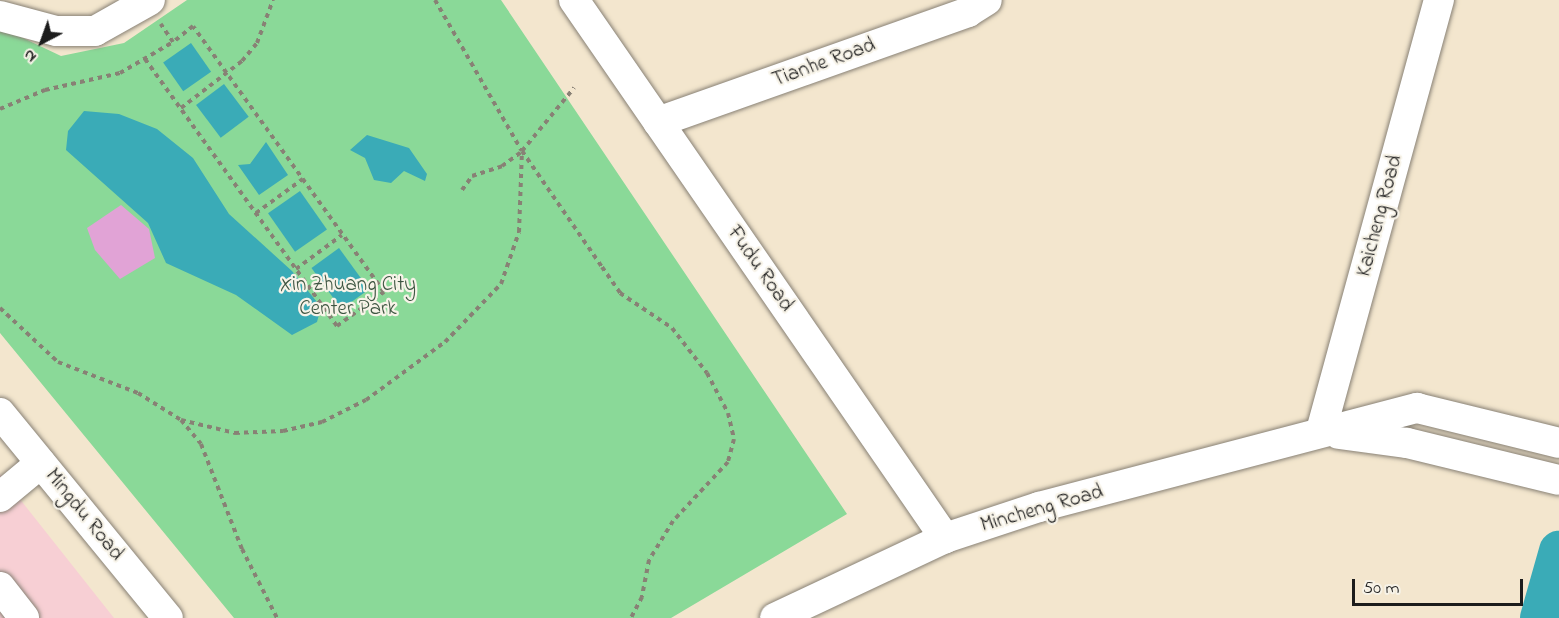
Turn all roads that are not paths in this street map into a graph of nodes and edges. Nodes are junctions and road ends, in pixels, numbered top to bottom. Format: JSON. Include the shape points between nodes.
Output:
{"nodes":[{"id":1,"x":574,"y":0,"type":"edge"},
{"id":2,"x":987,"y":0,"type":"edge"},
{"id":3,"x":1439,"y":0,"type":"edge"},
{"id":4,"x":149,"y":2,"type":"edge"},
{"id":5,"x":0,"y":16,"type":"edge"},
{"id":6,"x":658,"y":122,"type":"junction"},
{"id":7,"x":0,"y":413,"type":"edge"},
{"id":8,"x":1321,"y":431,"type":"junction"},
{"id":9,"x":1558,"y":443,"type":"edge"},
{"id":10,"x":41,"y":463,"type":"junction"},
{"id":11,"x":1552,"y":478,"type":"edge"},
{"id":12,"x":0,"y":496,"type":"edge"},
{"id":13,"x":945,"y":538,"type":"junction"},
{"id":14,"x":168,"y":618,"type":"edge"},
{"id":15,"x":775,"y":618,"type":"edge"}],
"edges":[{"from":1,"to":6,"type":"street","name":"Fudu Road"},
{"from":2,"to":6,"type":"street","name":"Tianhe Road","via":[[968,12]]},
{"from":3,"to":8,"type":"street","name":"Kaicheng Road"},
{"from":4,"to":5,"type":"street","via":[[95,31],[56,31]]},
{"from":6,"to":13,"type":"street","name":"Fudu Road"},
{"from":7,"to":10,"type":"street","name":"Mingdu Road"},
{"from":8,"to":9,"type":"street","name":"Mincheng Road","via":[[1417,408]]},
{"from":8,"to":11,"type":"street","name":"Mincheng Road","via":[[1407,443]]},
{"from":8,"to":13,"type":"street","name":"Mincheng Road","via":[[1039,507]]},
{"from":10,"to":12,"type":"street"},
{"from":10,"to":14,"type":"street","name":"Mingdu Road"},
{"from":13,"to":15,"type":"street","name":"Mincheng Road"}]}
